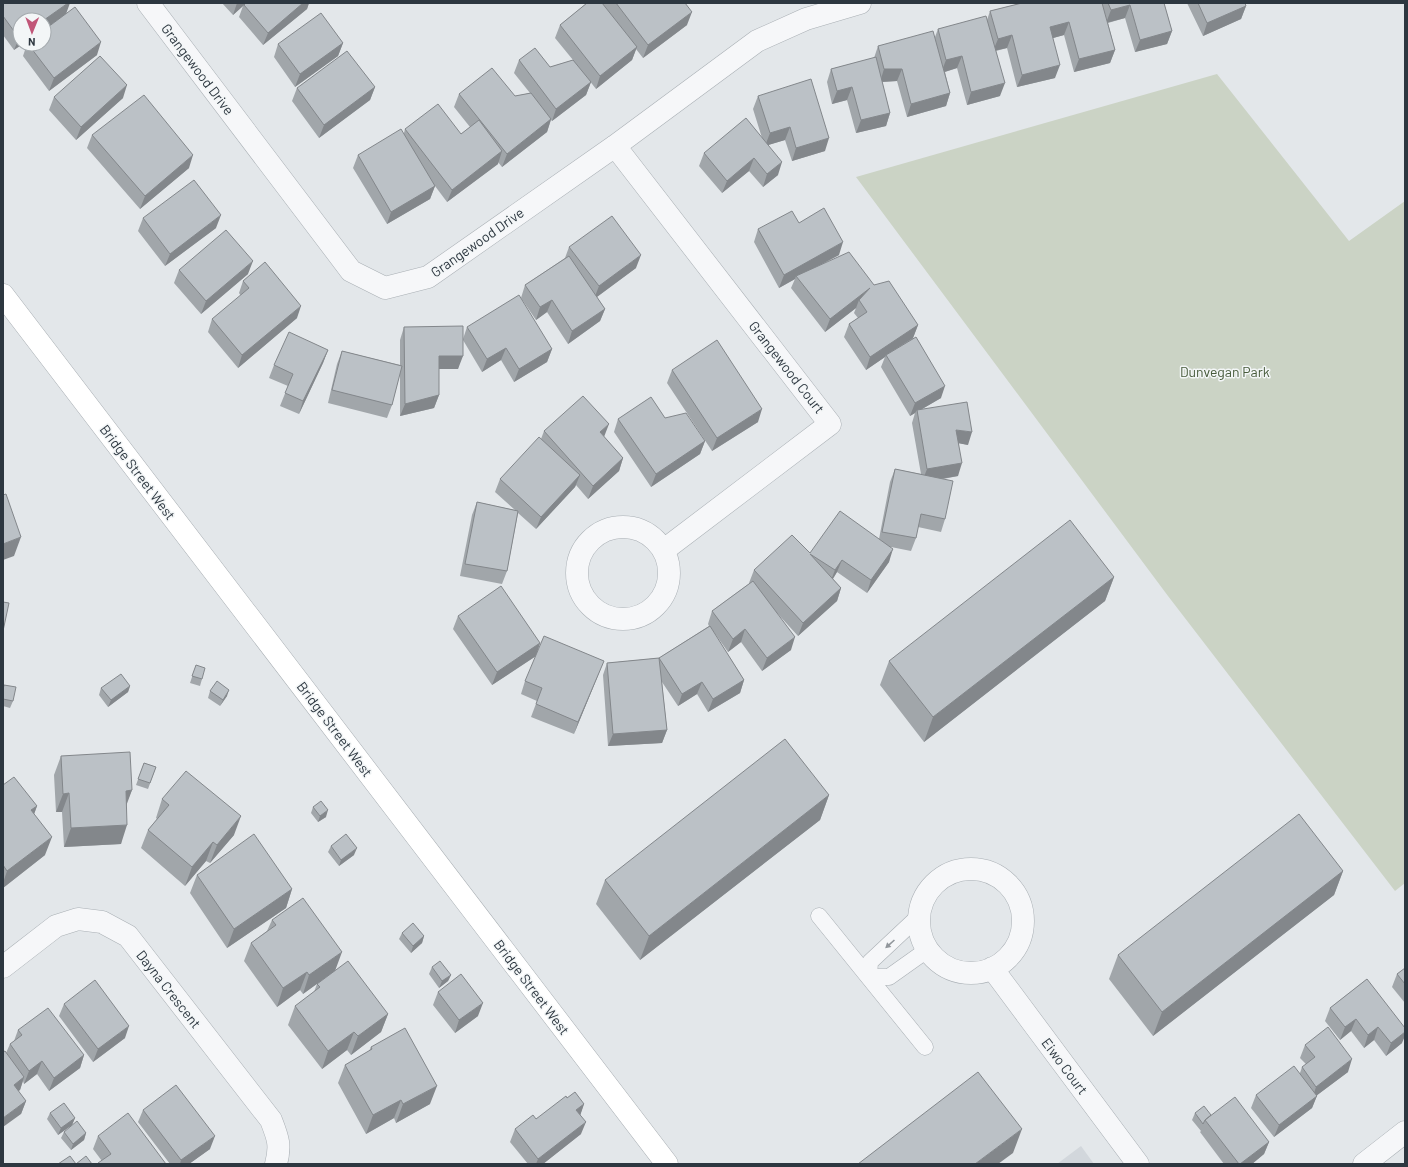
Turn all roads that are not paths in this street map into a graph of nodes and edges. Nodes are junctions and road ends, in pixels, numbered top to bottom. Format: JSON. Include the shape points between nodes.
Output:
{"nodes":[{"id":1,"x":148,"y":3,"type":"edge"},
{"id":2,"x":860,"y":3,"type":"edge"},
{"id":3,"x":615,"y":146,"type":"junction"},
{"id":4,"x":3,"y":295,"type":"edge"},
{"id":5,"x":664,"y":550,"type":"junction"},
{"id":6,"x":819,"y":916,"type":"dead end"},
{"id":7,"x":918,"y":917,"type":"junction"},
{"id":8,"x":927,"y":950,"type":"junction"},
{"id":9,"x":3,"y":968,"type":"edge"},
{"id":10,"x":992,"y":968,"type":"junction"},
{"id":11,"x":868,"y":977,"type":"junction"},
{"id":12,"x":925,"y":1047,"type":"dead end"},
{"id":13,"x":1405,"y":1132,"type":"edge"},
{"id":14,"x":276,"y":1164,"type":"edge"},
{"id":15,"x":667,"y":1164,"type":"edge"},
{"id":16,"x":1138,"y":1164,"type":"edge"},
{"id":17,"x":1364,"y":1164,"type":"edge"}],
"edges":[{"from":1,"to":3,"type":"street","name":"Grangewood Drive","via":[[351,271],[385,288],[428,277]]},
{"from":2,"to":3,"type":"street","name":"Grangewood Drive","via":[[806,19],[757,41]]},
{"from":3,"to":5,"type":"street","name":"Grangewood Court","via":[[830,424]]},
{"from":4,"to":15,"type":"main road","name":"Bridge Street West"},
{"from":5,"to":5,"type":"street","via":[[654,538],[640,529],[629,526],[613,527],[592,538],[582,551],[577,566],[577,583],[584,599],[599,613],[618,620],[641,616],[654,608],[667,590],[670,574]]},
{"from":6,"to":11,"type":"lane"},
{"from":7,"to":8,"type":"street","via":[[920,933]]},
{"from":7,"to":10,"type":"street","via":[[923,900],[935,883],[950,873],[971,869],[983,870],[997,876],[1011,888],[1017,900],[1022,913],[1022,931],[1018,943],[1007,958]]},
{"from":7,"to":11,"type":"lane","one_way":true,"via":[[870,962]]},
{"from":8,"to":10,"type":"street","via":[[943,965],[960,972],[978,972]]},
{"from":8,"to":11,"type":"lane","via":[[889,977]]},
{"from":9,"to":14,"type":"street","name":"Dayna Crescent","via":[[56,926],[78,919],[102,922],[128,936],[271,1120],[278,1139]]},
{"from":10,"to":16,"type":"street","name":"Eiwo Court"},
{"from":11,"to":12,"type":"lane"},
{"from":13,"to":17,"type":"street"}]}
